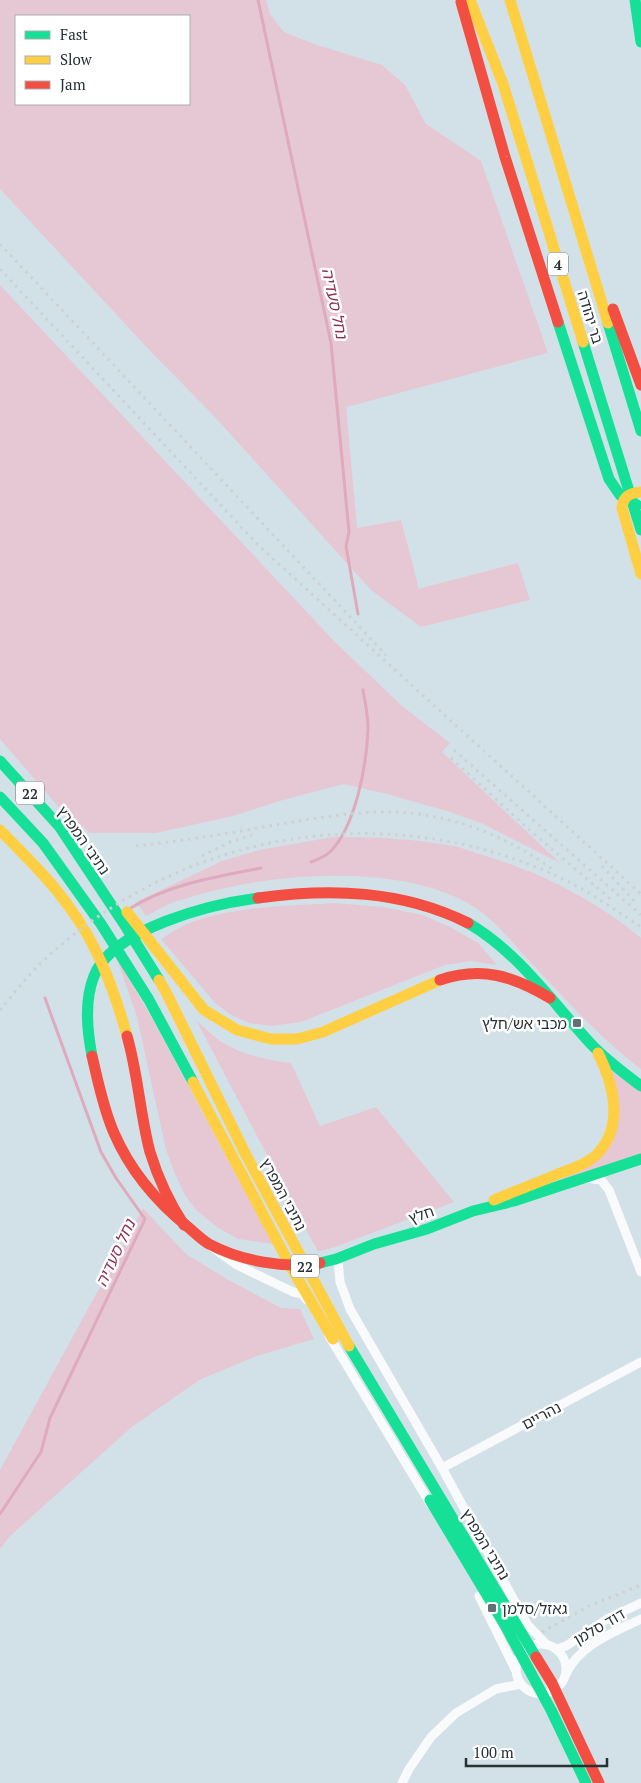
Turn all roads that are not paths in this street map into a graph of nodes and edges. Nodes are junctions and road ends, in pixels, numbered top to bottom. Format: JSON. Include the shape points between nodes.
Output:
{"nodes":[{"id":1,"x":461,"y":0,"type":"edge"},
{"id":2,"x":470,"y":0,"type":"edge"},
{"id":3,"x":510,"y":0,"type":"edge"},
{"id":4,"x":635,"y":0,"type":"edge"},
{"id":5,"x":641,"y":42,"type":"edge"},
{"id":6,"x":557,"y":151,"type":"junction"},
{"id":7,"x":641,"y":384,"type":"edge"},
{"id":8,"x":641,"y":432,"type":"edge"},
{"id":9,"x":641,"y":492,"type":"edge"},
{"id":10,"x":623,"y":500,"type":"junction"},
{"id":11,"x":641,"y":506,"type":"edge"},
{"id":12,"x":641,"y":530,"type":"edge"},
{"id":13,"x":641,"y":574,"type":"edge"},
{"id":14,"x":0,"y":761,"type":"edge"},
{"id":15,"x":0,"y":797,"type":"edge"},
{"id":16,"x":59,"y":826,"type":"junction"},
{"id":17,"x":0,"y":830,"type":"edge"},
{"id":18,"x":550,"y":998,"type":"junction"},
{"id":19,"x":595,"y":1048,"type":"junction"},
{"id":20,"x":641,"y":1086,"type":"edge"},
{"id":21,"x":641,"y":1159,"type":"edge"},
{"id":22,"x":614,"y":1168,"type":"junction"},
{"id":23,"x":584,"y":1178,"type":"junction"},
{"id":24,"x":609,"y":1190,"type":"junction"},
{"id":25,"x":474,"y":1211,"type":"junction"},
{"id":26,"x":184,"y":1225,"type":"junction"},
{"id":27,"x":208,"y":1244,"type":"junction"},
{"id":28,"x":338,"y":1260,"type":"junction"},
{"id":29,"x":641,"y":1272,"type":"edge"},
{"id":30,"x":641,"y":1362,"type":"edge"},
{"id":31,"x":442,"y":1468,"type":"junction"},
{"id":32,"x":451,"y":1538,"type":"junction"},
{"id":33,"x":641,"y":1603,"type":"edge"},
{"id":34,"x":641,"y":1619,"type":"edge"},
{"id":35,"x":528,"y":1624,"type":"junction"},
{"id":36,"x":546,"y":1644,"type":"junction"},
{"id":37,"x":556,"y":1649,"type":"junction"},
{"id":38,"x":515,"y":1669,"type":"junction"},
{"id":39,"x":565,"y":1677,"type":"junction"},
{"id":40,"x":520,"y":1684,"type":"junction"},
{"id":41,"x":402,"y":1783,"type":"edge"},
{"id":42,"x":586,"y":1783,"type":"edge"},
{"id":43,"x":599,"y":1783,"type":"edge"}],
"edges":[{"from":1,"to":10,"type":"main road","via":[[505,157],[609,478]]},
{"from":2,"to":12,"type":"main road","name":"בר יהודה","number":"4","via":[[503,84]]},
{"from":3,"to":6,"type":"main road","name":"בר יהודה","number":"4"},
{"from":4,"to":5,"type":"main road"},
{"from":6,"to":7,"type":"main road","via":[[582,228]]},
{"from":6,"to":8,"type":"main road","name":"בר יהודה","number":"4"},
{"from":9,"to":10,"type":"main road","via":[[633,492]]},
{"from":10,"to":11,"type":"main road"},
{"from":10,"to":13,"type":"main road","via":[[622,512]]},
{"from":14,"to":16,"type":"main road","name":"נתיבי המפרץ","number":"22"},
{"from":15,"to":42,"type":"main road","name":"נתיבי המפרץ","number":"22","via":[[43,843],[101,924],[149,1000],[292,1269],[506,1628]]},
{"from":16,"to":18,"type":"main road","via":[[204,1010],[237,1030],[272,1039],[297,1039],[323,1032],[435,982],[470,974],[482,973],[509,979]]},
{"from":16,"to":43,"type":"main road","name":"נתיבי המפרץ","number":"22","via":[[166,992],[246,1154],[340,1331],[552,1683]]},
{"from":17,"to":26,"type":"main road","via":[[67,904],[100,958],[120,1011],[154,1164]]},
{"from":18,"to":19,"type":"main road"},
{"from":18,"to":26,"type":"main road","via":[[505,951],[476,927],[428,906],[372,894],[308,892],[196,909],[117,946],[104,957],[90,984],[88,996],[90,1036],[100,1089],[114,1133],[130,1164],[155,1197]]},
{"from":19,"to":20,"type":"main road"},
{"from":19,"to":25,"type":"main road","via":[[607,1071],[614,1100],[611,1127],[598,1153],[574,1168]]},
{"from":21,"to":22,"type":"main road","name":"חלץ"},
{"from":22,"to":23,"type":"main road","name":"חלץ"},
{"from":22,"to":24,"type":"street"},
{"from":23,"to":24,"type":"street","via":[[601,1180]]},
{"from":23,"to":25,"type":"main road","name":"חלץ"},
{"from":24,"to":29,"type":"street"},
{"from":25,"to":28,"type":"main road","name":"חלץ"},
{"from":26,"to":27,"type":"main road"},
{"from":27,"to":28,"type":"main road","name":"חלץ","via":[[256,1259],[291,1264]]},
{"from":27,"to":32,"type":"street","via":[[236,1266],[302,1294],[307,1300]]},
{"from":28,"to":31,"type":"street","via":[[340,1282],[350,1309]]},
{"from":30,"to":31,"type":"street","name":"נהריים"},
{"from":31,"to":35,"type":"street"},
{"from":32,"to":35,"type":"street","via":[[467,1545],[501,1604]]},
{"from":32,"to":38,"type":"street"},
{"from":33,"to":37,"type":"street","name":"דוד סלמן"},
{"from":34,"to":39,"type":"street","name":"דוד סלמן","via":[[584,1650],[575,1658]]},
{"from":35,"to":36,"type":"street"},
{"from":36,"to":37,"type":"street"},
{"from":36,"to":38,"type":"street","via":[[525,1649],[516,1661]]},
{"from":37,"to":39,"type":"street","via":[[565,1662]]},
{"from":38,"to":40,"type":"street"},
{"from":39,"to":40,"type":"street","via":[[549,1693],[533,1693]]},
{"from":40,"to":41,"type":"street","via":[[496,1689],[456,1713],[431,1737]]}]}
